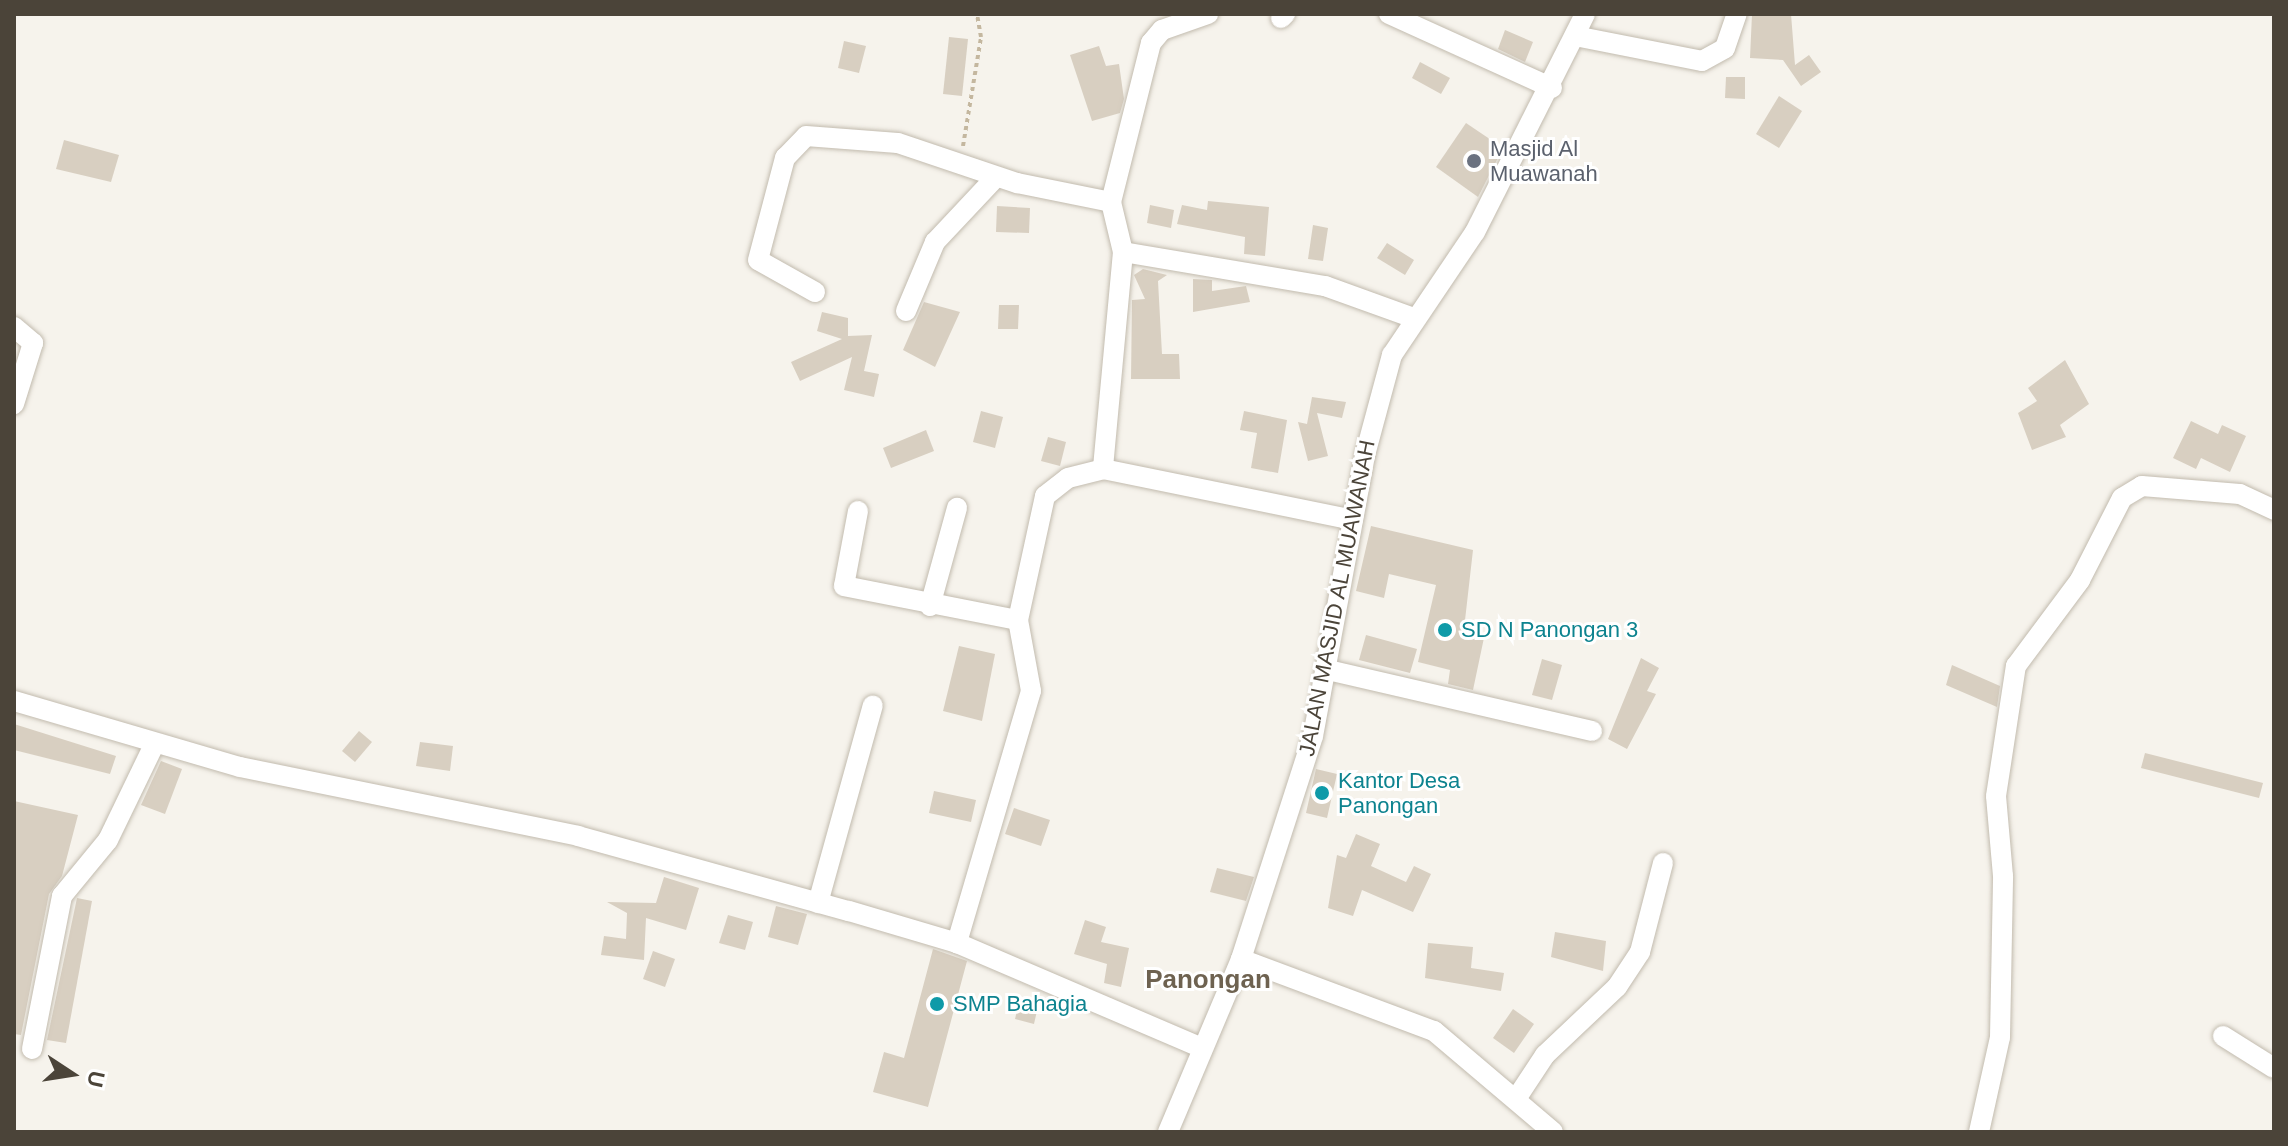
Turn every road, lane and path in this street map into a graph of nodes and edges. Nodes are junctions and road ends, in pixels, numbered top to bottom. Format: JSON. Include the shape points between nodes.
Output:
{"nodes":[{"id":1,"x":977,"y":14,"type":"edge"},
{"id":2,"x":1208,"y":14,"type":"edge"},
{"id":3,"x":1389,"y":14,"type":"edge"},
{"id":4,"x":1585,"y":14,"type":"edge"},
{"id":5,"x":1737,"y":14,"type":"edge"},
{"id":6,"x":1575,"y":36,"type":"junction"},
{"id":7,"x":1552,"y":88,"type":"junction"},
{"id":8,"x":960,"y":158,"type":"junction"},
{"id":9,"x":996,"y":177,"type":"junction"},
{"id":10,"x":1111,"y":202,"type":"junction"},
{"id":11,"x":1123,"y":252,"type":"junction"},
{"id":12,"x":815,"y":292,"type":"dead end"},
{"id":13,"x":906,"y":311,"type":"dead end"},
{"id":14,"x":1411,"y":317,"type":"junction"},
{"id":15,"x":14,"y":327,"type":"edge"},
{"id":16,"x":14,"y":404,"type":"edge"},
{"id":17,"x":1103,"y":469,"type":"junction"},
{"id":18,"x":957,"y":508,"type":"dead end"},
{"id":19,"x":2274,"y":510,"type":"edge"},
{"id":20,"x":858,"y":511,"type":"dead end"},
{"id":21,"x":1353,"y":520,"type":"junction"},
{"id":22,"x":930,"y":606,"type":"junction"},
{"id":23,"x":1018,"y":620,"type":"junction"},
{"id":24,"x":1328,"y":670,"type":"junction"},
{"id":25,"x":14,"y":701,"type":"edge"},
{"id":26,"x":873,"y":705,"type":"dead end"},
{"id":27,"x":1592,"y":731,"type":"dead end"},
{"id":28,"x":154,"y":745,"type":"junction"},
{"id":29,"x":1663,"y":863,"type":"dead end"},
{"id":30,"x":818,"y":903,"type":"junction"},
{"id":31,"x":957,"y":943,"type":"junction"},
{"id":32,"x":1241,"y":959,"type":"junction"},
{"id":33,"x":2223,"y":1036,"type":"dead end"},
{"id":34,"x":1202,"y":1048,"type":"junction"},
{"id":35,"x":32,"y":1049,"type":"dead end"},
{"id":36,"x":2274,"y":1068,"type":"edge"},
{"id":37,"x":1516,"y":1099,"type":"junction"},
{"id":38,"x":1168,"y":1132,"type":"edge"},
{"id":39,"x":1553,"y":1132,"type":"edge"},
{"id":40,"x":1979,"y":1132,"type":"edge"}],
"edges":[{"from":1,"to":8,"type":"path","via":[[981,37]]},
{"from":2,"to":10,"type":"street","via":[[1162,30],[1151,43]]},
{"from":3,"to":7,"type":"street"},
{"from":4,"to":6,"type":"street","name":"JALAN MASJID AL MUAWANAH"},
{"from":5,"to":6,"type":"street","via":[[1725,48],[1702,61]]},
{"from":6,"to":7,"type":"street","name":"JALAN MASJID AL MUAWANAH"},
{"from":7,"to":14,"type":"street","name":"JALAN MASJID AL MUAWANAH","via":[[1475,232]]},
{"from":8,"to":9,"type":"street"},
{"from":8,"to":12,"type":"street","via":[[844,133],[806,136],[792,146],[758,260]]},
{"from":9,"to":10,"type":"street"},
{"from":9,"to":13,"type":"street","via":[[935,242]]},
{"from":10,"to":11,"type":"street"},
{"from":11,"to":14,"type":"street","via":[[1325,286]]},
{"from":11,"to":17,"type":"street"},
{"from":14,"to":21,"type":"street","name":"JALAN MASJID AL MUAWANAH","via":[[1376,406]]},
{"from":15,"to":16,"type":"street","via":[[33,343]]},
{"from":17,"to":21,"type":"street"},
{"from":17,"to":23,"type":"street","via":[[1068,478],[1045,496]]},
{"from":18,"to":22,"type":"street"},
{"from":19,"to":40,"type":"street","via":[[2240,494],[2142,486],[2122,498],[2080,580],[2016,666],[1996,796],[2003,876],[2000,1037]]},
{"from":20,"to":22,"type":"street","via":[[844,586]]},
{"from":21,"to":24,"type":"street","name":"JALAN MASJID AL MUAWANAH"},
{"from":22,"to":23,"type":"street"},
{"from":23,"to":31,"type":"street","via":[[1031,691]]},
{"from":24,"to":27,"type":"street","via":[[1436,701]]},
{"from":24,"to":32,"type":"street","name":"JALAN MASJID AL MUAWANAH"},
{"from":25,"to":28,"type":"street"},
{"from":26,"to":30,"type":"street"},
{"from":28,"to":30,"type":"street","via":[[423,809],[578,836]]},
{"from":28,"to":35,"type":"street","via":[[108,840],[62,896]]},
{"from":29,"to":37,"type":"street","via":[[1640,952],[1617,987],[1545,1055]]},
{"from":30,"to":31,"type":"street"},
{"from":31,"to":34,"type":"street"},
{"from":32,"to":34,"type":"street","name":"JALAN MASJID AL MUAWANAH"},
{"from":32,"to":37,"type":"street","via":[[1434,1031]]},
{"from":33,"to":36,"type":"street"},
{"from":34,"to":38,"type":"street","name":"JALAN MASJID AL MUAWANAH"},
{"from":37,"to":39,"type":"street"}]}
